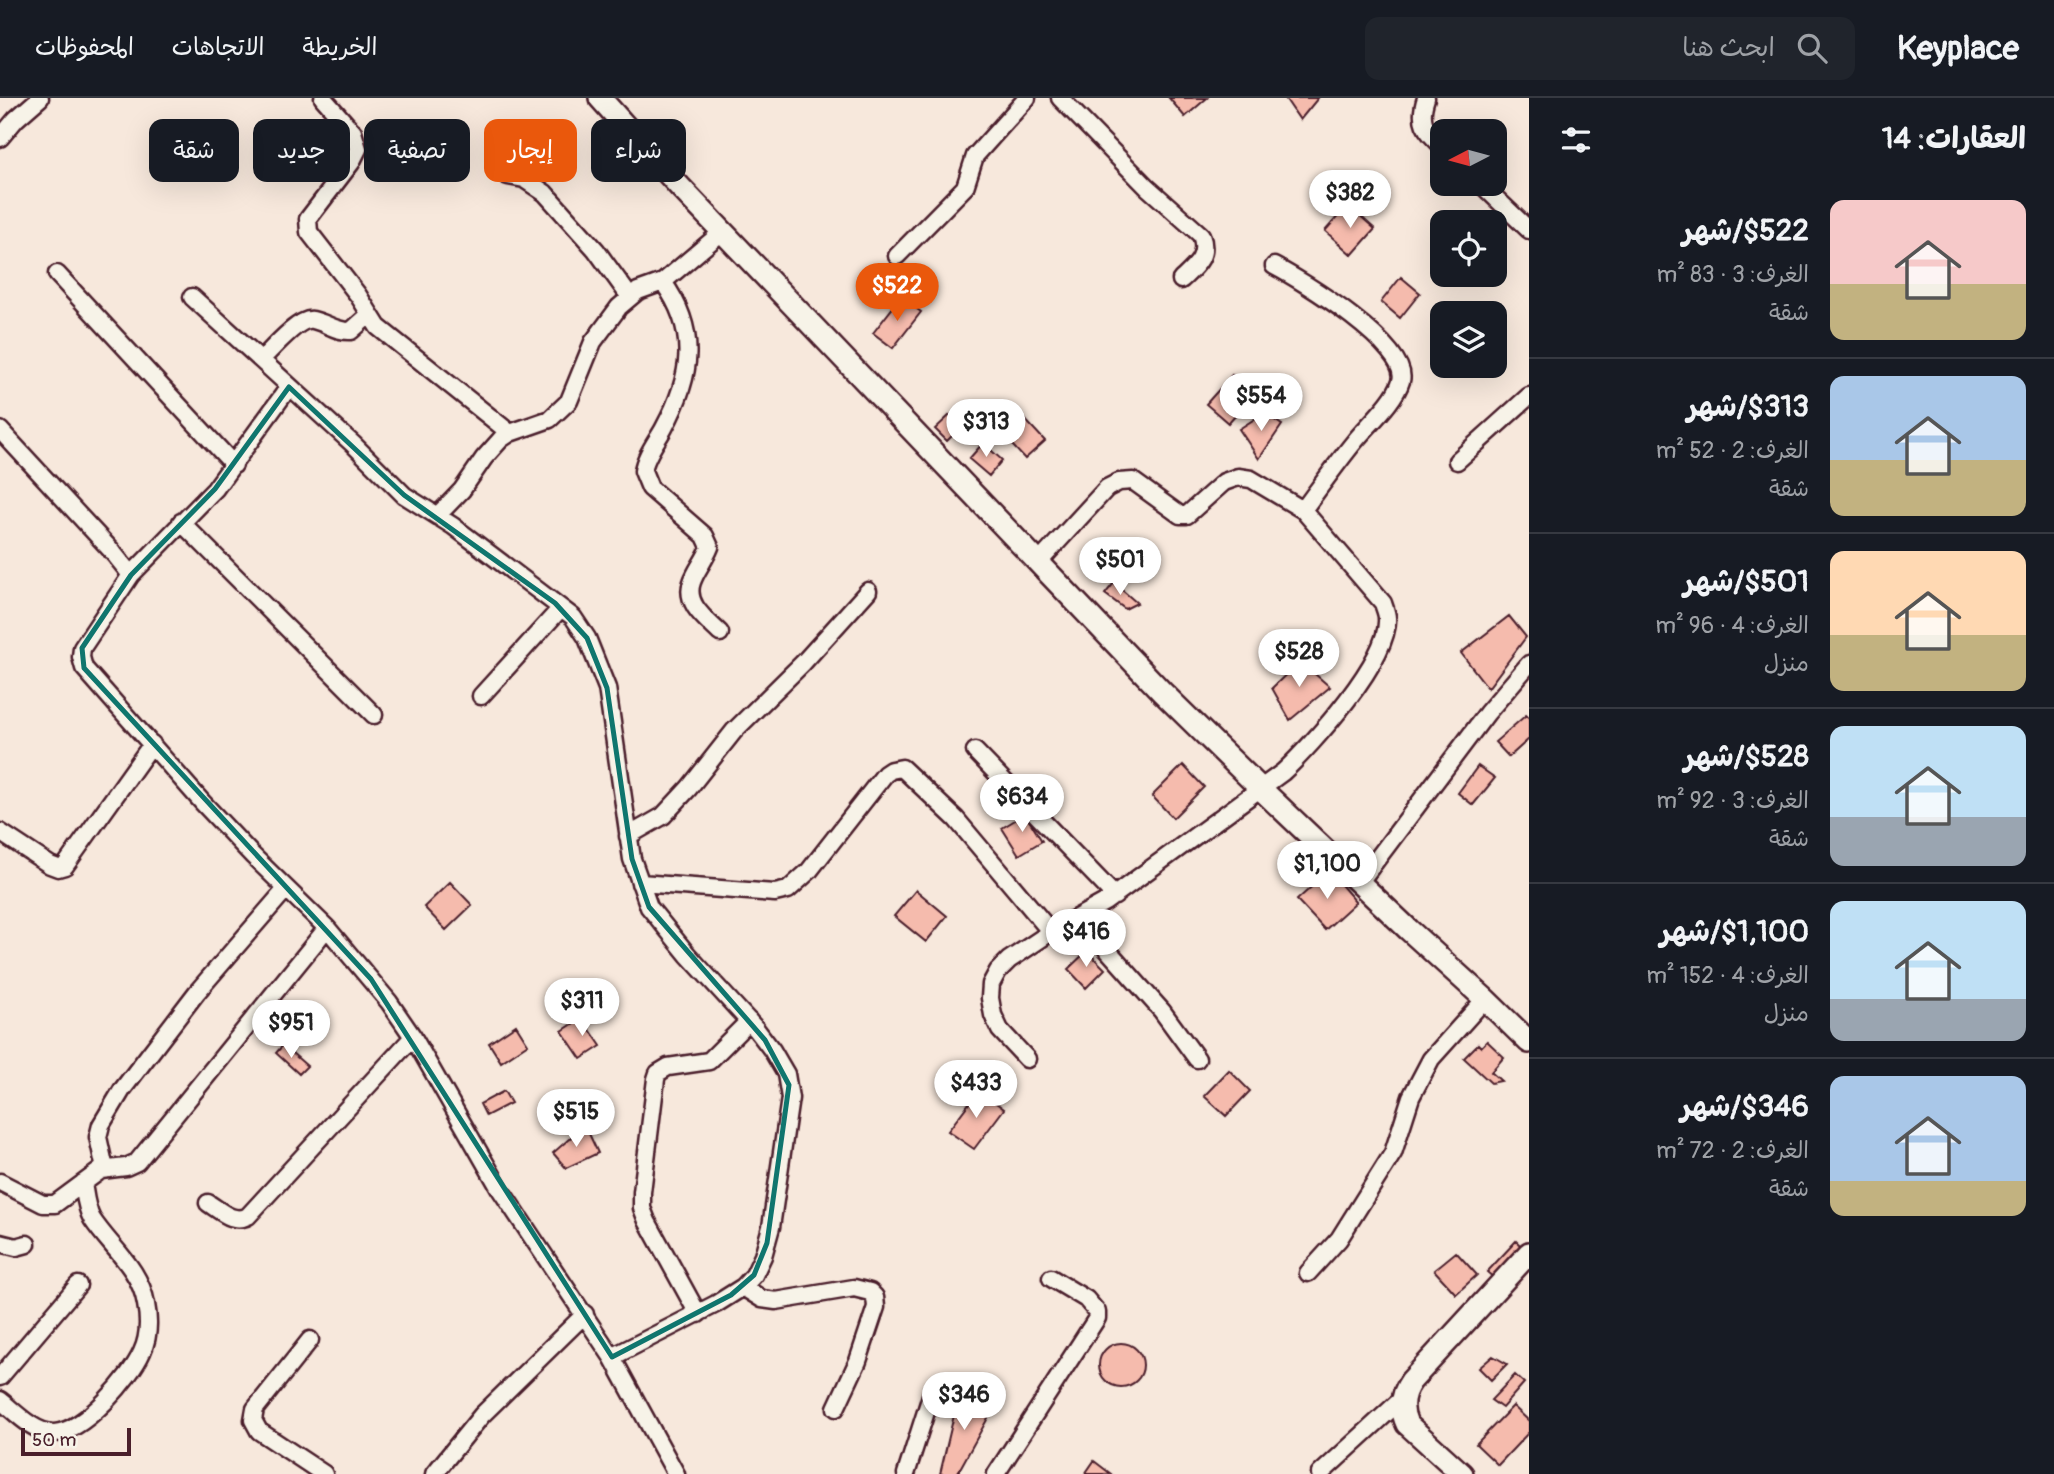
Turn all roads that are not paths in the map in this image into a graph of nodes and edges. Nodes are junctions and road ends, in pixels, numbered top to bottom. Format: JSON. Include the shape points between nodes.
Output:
{"nodes":[{"id":1,"x":40,"y":98,"type":"edge"},
{"id":2,"x":323,"y":98,"type":"edge"},
{"id":3,"x":600,"y":98,"type":"edge"},
{"id":4,"x":1027,"y":98,"type":"edge"},
{"id":5,"x":1060,"y":98,"type":"edge"},
{"id":6,"x":1426,"y":98,"type":"edge"},
{"id":7,"x":1430,"y":134,"type":"edge"},
{"id":8,"x":0,"y":138,"type":"edge"},
{"id":9,"x":528,"y":182,"type":"edge"},
{"id":10,"x":1494,"y":196,"type":"edge"},
{"id":11,"x":1529,"y":230,"type":"edge"},
{"id":12,"x":722,"y":232,"type":"junction"},
{"id":13,"x":897,"y":256,"type":"dead end"},
{"id":14,"x":1274,"y":267,"type":"dead end"},
{"id":15,"x":57,"y":274,"type":"dead end"},
{"id":16,"x":1181,"y":280,"type":"dead end"},
{"id":17,"x":663,"y":282,"type":"junction"},
{"id":18,"x":192,"y":297,"type":"dead end"},
{"id":19,"x":630,"y":297,"type":"junction"},
{"id":20,"x":369,"y":315,"type":"junction"},
{"id":21,"x":261,"y":360,"type":"junction"},
{"id":22,"x":289,"y":387,"type":"junction"},
{"id":23,"x":1529,"y":396,"type":"edge"},
{"id":24,"x":0,"y":430,"type":"edge"},
{"id":25,"x":510,"y":433,"type":"junction"},
{"id":26,"x":1457,"y":461,"type":"dead end"},
{"id":27,"x":234,"y":465,"type":"junction"},
{"id":28,"x":1303,"y":510,"type":"junction"},
{"id":29,"x":437,"y":516,"type":"junction"},
{"id":30,"x":181,"y":523,"type":"junction"},
{"id":31,"x":1039,"y":562,"type":"junction"},
{"id":32,"x":131,"y":575,"type":"junction"},
{"id":33,"x":869,"y":591,"type":"dead end"},
{"id":34,"x":561,"y":608,"type":"junction"},
{"id":35,"x":720,"y":634,"type":"dead end"},
{"id":36,"x":1529,"y":664,"type":"edge"},
{"id":37,"x":481,"y":696,"type":"dead end"},
{"id":38,"x":374,"y":715,"type":"dead end"},
{"id":39,"x":152,"y":744,"type":"junction"},
{"id":40,"x":975,"y":751,"type":"dead end"},
{"id":41,"x":1262,"y":790,"type":"junction"},
{"id":42,"x":0,"y":832,"type":"edge"},
{"id":43,"x":628,"y":836,"type":"junction"},
{"id":44,"x":640,"y":883,"type":"junction"},
{"id":45,"x":1359,"y":883,"type":"junction"},
{"id":46,"x":286,"y":889,"type":"junction"},
{"id":47,"x":1115,"y":895,"type":"junction"},
{"id":48,"x":1079,"y":918,"type":"junction"},
{"id":49,"x":327,"y":928,"type":"junction"},
{"id":50,"x":1051,"y":932,"type":"junction"},
{"id":51,"x":1485,"y":999,"type":"junction"},
{"id":52,"x":749,"y":1021,"type":"junction"},
{"id":53,"x":413,"y":1037,"type":"junction"},
{"id":54,"x":1529,"y":1042,"type":"edge"},
{"id":55,"x":1027,"y":1059,"type":"dead end"},
{"id":56,"x":1197,"y":1059,"type":"dead end"},
{"id":57,"x":105,"y":1169,"type":"junction"},
{"id":58,"x":0,"y":1182,"type":"edge"},
{"id":59,"x":83,"y":1183,"type":"junction"},
{"id":60,"x":208,"y":1203,"type":"dead end"},
{"id":61,"x":0,"y":1242,"type":"edge"},
{"id":62,"x":27,"y":1244,"type":"dead end"},
{"id":63,"x":1529,"y":1253,"type":"edge"},
{"id":64,"x":1308,"y":1273,"type":"dead end"},
{"id":65,"x":1051,"y":1279,"type":"dead end"},
{"id":66,"x":78,"y":1285,"type":"dead end"},
{"id":67,"x":743,"y":1287,"type":"junction"},
{"id":68,"x":585,"y":1314,"type":"junction"},
{"id":69,"x":698,"y":1314,"type":"junction"},
{"id":70,"x":310,"y":1340,"type":"dead end"},
{"id":71,"x":612,"y":1357,"type":"junction"},
{"id":72,"x":0,"y":1377,"type":"edge"},
{"id":73,"x":932,"y":1393,"type":"dead end"},
{"id":74,"x":1403,"y":1398,"type":"junction"},
{"id":75,"x":0,"y":1400,"type":"edge"},
{"id":76,"x":836,"y":1408,"type":"dead end"},
{"id":77,"x":324,"y":1474,"type":"edge"},
{"id":78,"x":434,"y":1474,"type":"edge"},
{"id":79,"x":676,"y":1474,"type":"edge"},
{"id":80,"x":906,"y":1474,"type":"edge"},
{"id":81,"x":996,"y":1474,"type":"edge"},
{"id":82,"x":1320,"y":1474,"type":"edge"},
{"id":83,"x":1462,"y":1474,"type":"edge"}],
"edges":[{"from":1,"to":8,"type":"street"},
{"from":2,"to":20,"type":"street","via":[[353,132],[358,149],[307,226]]},
{"from":3,"to":12,"type":"street"},
{"from":4,"to":13,"type":"street","via":[[975,156],[965,187]]},
{"from":5,"to":16,"type":"street","via":[[1147,187],[1201,234],[1204,256]]},
{"from":6,"to":7,"type":"street","via":[[1421,113]]},
{"from":9,"to":19,"type":"street","via":[[545,193],[596,250]]},
{"from":10,"to":11,"type":"street"},
{"from":12,"to":17,"type":"street"},
{"from":12,"to":31,"type":"street"},
{"from":14,"to":28,"type":"street","via":[[1333,302],[1391,351],[1400,367],[1401,381],[1387,404]]},
{"from":15,"to":27,"type":"street"},
{"from":17,"to":19,"type":"street"},
{"from":17,"to":35,"type":"street","via":[[681,315],[689,354],[678,398],[643,471],[650,488],[705,536],[710,547],[691,583],[691,597],[695,608]]},
{"from":18,"to":21,"type":"street"},
{"from":19,"to":25,"type":"street","via":[[593,342],[565,407],[542,423]]},
{"from":20,"to":21,"type":"street","via":[[351,331],[306,320]]},
{"from":20,"to":25,"type":"street"},
{"from":21,"to":22,"type":"street"},
{"from":22,"to":27,"type":"street"},
{"from":22,"to":29,"type":"street","via":[[404,495]]},
{"from":23,"to":26,"type":"street"},
{"from":24,"to":32,"type":"street"},
{"from":25,"to":29,"type":"street"},
{"from":27,"to":30,"type":"street"},
{"from":28,"to":31,"type":"street","via":[[1251,479],[1238,477],[1224,482],[1195,510],[1180,515],[1127,481],[1107,488]]},
{"from":28,"to":41,"type":"street","via":[[1382,603],[1388,618],[1385,634],[1360,681],[1306,750]]},
{"from":29,"to":34,"type":"street"},
{"from":30,"to":32,"type":"street"},
{"from":30,"to":38,"type":"street"},
{"from":31,"to":41,"type":"street"},
{"from":32,"to":39,"type":"street","via":[[88,638],[81,657],[85,668]]},
{"from":33,"to":43,"type":"street","via":[[734,731],[663,816]]},
{"from":34,"to":37,"type":"street"},
{"from":34,"to":43,"type":"street","via":[[587,638],[607,688]]},
{"from":36,"to":45,"type":"street"},
{"from":39,"to":42,"type":"street","via":[[65,866],[50,865]]},
{"from":39,"to":46,"type":"street"},
{"from":40,"to":47,"type":"street"},
{"from":41,"to":45,"type":"street"},
{"from":41,"to":47,"type":"street"},
{"from":43,"to":44,"type":"street"},
{"from":44,"to":50,"type":"street","via":[[775,893],[788,890],[809,871],[886,774],[902,768],[956,819]]},
{"from":44,"to":52,"type":"street","via":[[662,925]]},
{"from":45,"to":51,"type":"street"},
{"from":46,"to":49,"type":"street"},
{"from":46,"to":57,"type":"street","via":[[189,1002],[122,1090],[98,1137]]},
{"from":47,"to":48,"type":"street"},
{"from":48,"to":50,"type":"street"},
{"from":48,"to":56,"type":"street","via":[[1162,1011]]},
{"from":49,"to":53,"type":"street"},
{"from":49,"to":57,"type":"street","via":[[137,1162]]},
{"from":50,"to":55,"type":"street","via":[[1009,960],[991,984],[993,1016]]},
{"from":51,"to":54,"type":"street"},
{"from":51,"to":64,"type":"street","via":[[1431,1059],[1411,1097],[1393,1153],[1339,1239]]},
{"from":52,"to":67,"type":"street","via":[[780,1063],[790,1098],[767,1243],[754,1275]]},
{"from":52,"to":69,"type":"street","via":[[709,1061],[668,1067],[656,1079],[642,1208]]},
{"from":53,"to":60,"type":"street","via":[[248,1216],[231,1218]]},
{"from":53,"to":68,"type":"street","via":[[500,1189]]},
{"from":57,"to":59,"type":"street"},
{"from":58,"to":59,"type":"street","via":[[50,1205]]},
{"from":59,"to":75,"type":"street","via":[[91,1217],[130,1265],[143,1291],[148,1325],[144,1349],[125,1379],[94,1412],[64,1432],[37,1428]]},
{"from":61,"to":62,"type":"street","via":[[16,1247]]},
{"from":63,"to":74,"type":"street","via":[[1411,1381]]},
{"from":65,"to":81,"type":"street","via":[[1086,1299],[1097,1318]]},
{"from":66,"to":72,"type":"street"},
{"from":67,"to":69,"type":"street"},
{"from":67,"to":76,"type":"street","via":[[762,1300],[853,1288],[875,1297],[876,1307],[858,1361]]},
{"from":68,"to":71,"type":"street"},
{"from":68,"to":78,"type":"street","via":[[482,1415]]},
{"from":69,"to":71,"type":"street"},
{"from":70,"to":77,"type":"street","via":[[255,1409],[253,1420],[259,1431]]},
{"from":71,"to":79,"type":"street"},
{"from":73,"to":80,"type":"street"},
{"from":74,"to":82,"type":"street"},
{"from":74,"to":83,"type":"street","via":[[1407,1424]]}]}
